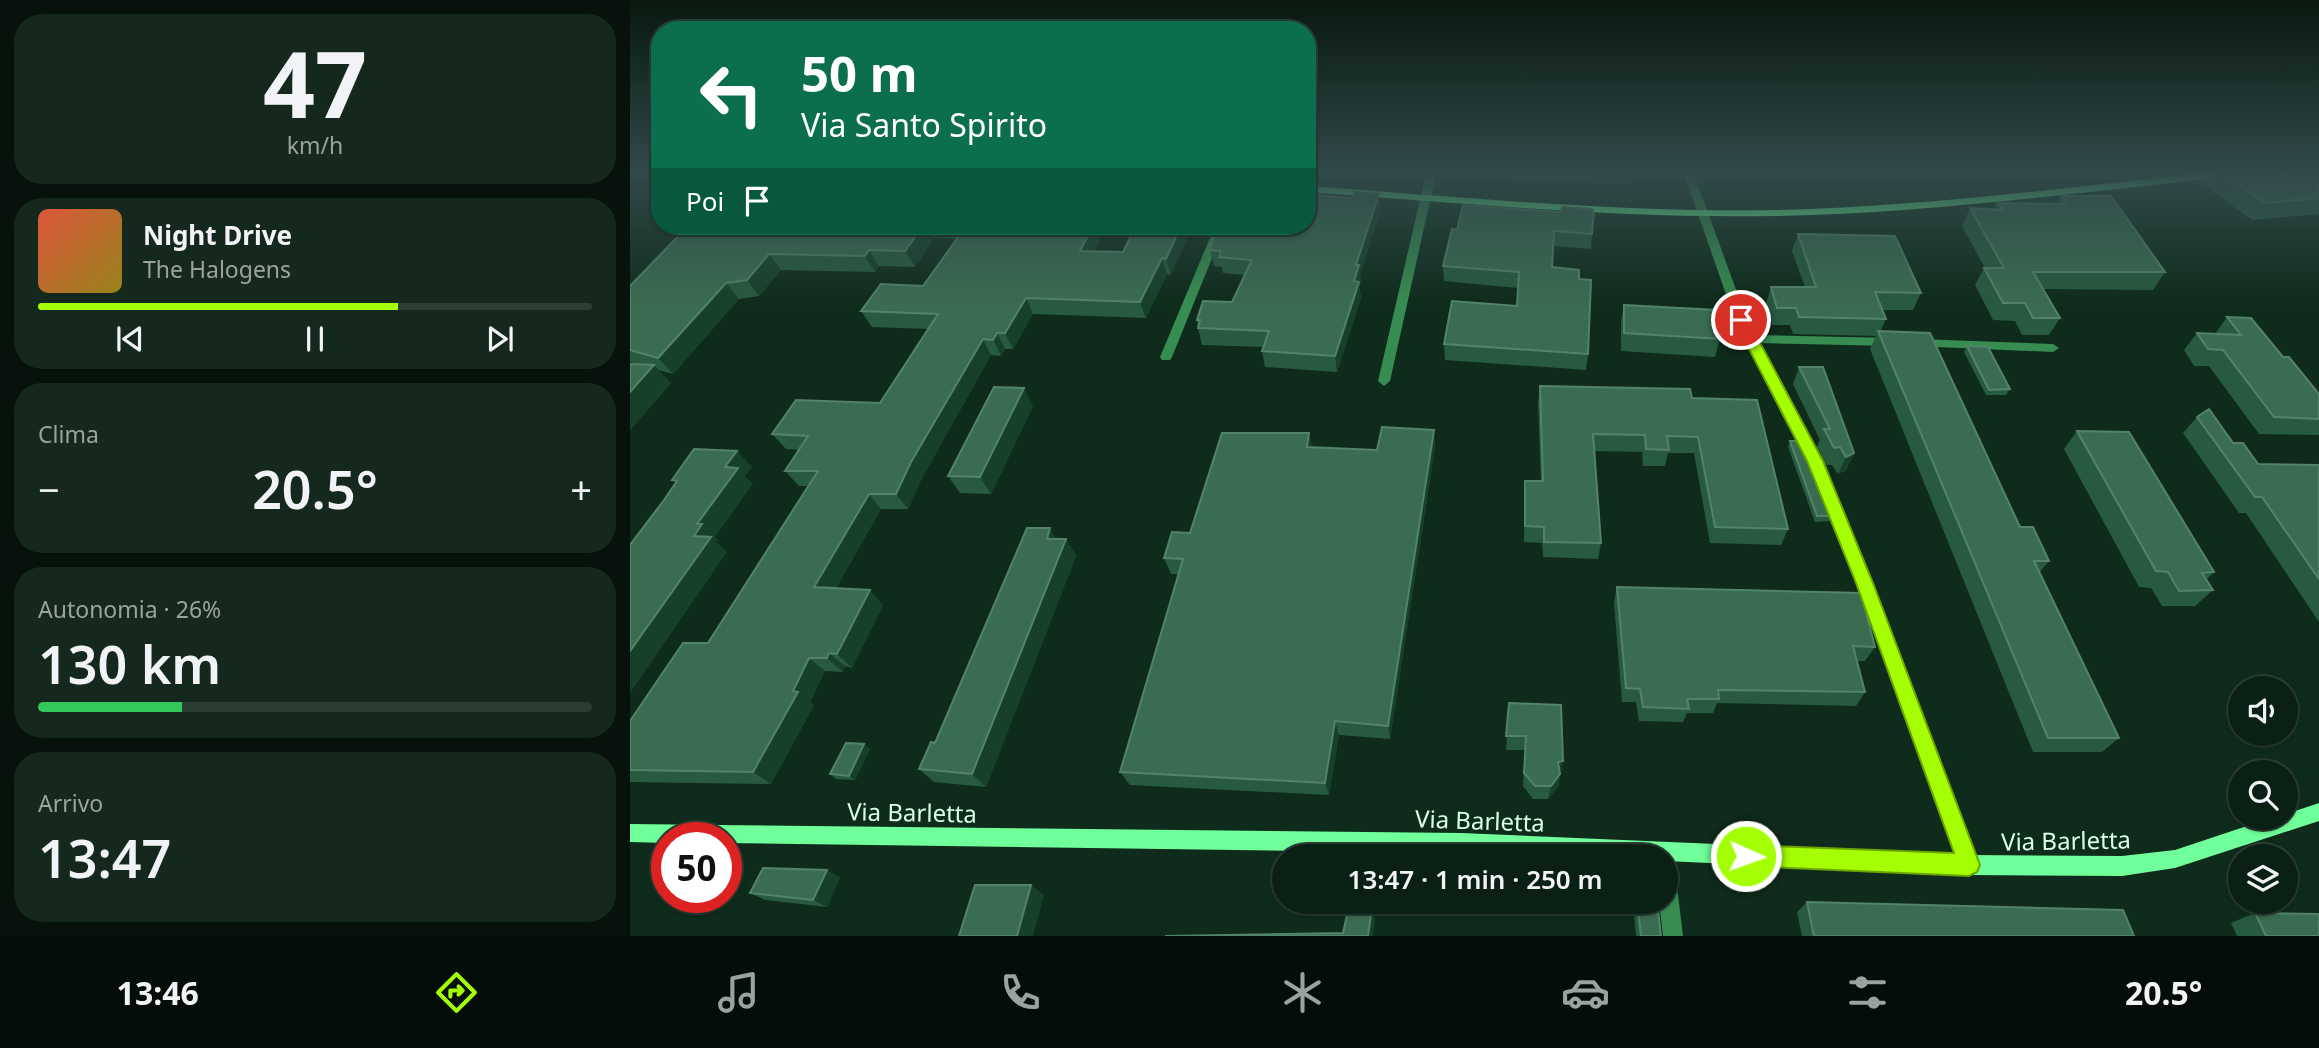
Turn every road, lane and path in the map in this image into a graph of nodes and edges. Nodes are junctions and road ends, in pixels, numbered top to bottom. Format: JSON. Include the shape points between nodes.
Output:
{"nodes":[{"id":1,"x":1420,"y":218,"type":"edge"},
{"id":2,"x":1707,"y":218,"type":"edge"},
{"id":3,"x":1216,"y":235,"type":"edge"},
{"id":4,"x":1751,"y":339,"type":"junction"},
{"id":5,"x":2053,"y":348,"type":"dead end"},
{"id":6,"x":1166,"y":357,"type":"dead end"},
{"id":7,"x":1384,"y":381,"type":"dead end"},
{"id":8,"x":2319,"y":812,"type":"edge"},
{"id":9,"x":630,"y":833,"type":"edge"},
{"id":10,"x":1496,"y":844,"type":"edge"},
{"id":11,"x":1678,"y":855,"type":"edge"},
{"id":12,"x":1969,"y":865,"type":"junction"},
{"id":13,"x":1670,"y":914,"type":"edge"},
{"id":14,"x":1673,"y":936,"type":"edge"}],
"edges":[{"from":1,"to":7,"type":"street"},
{"from":2,"to":4,"type":"street"},
{"from":3,"to":6,"type":"street"},
{"from":4,"to":5,"type":"street"},
{"from":4,"to":12,"type":"street","via":[[1815,461]]},
{"from":8,"to":12,"type":"main road","name":"Via Barletta","via":[[2175,859],[2122,866]]},
{"from":9,"to":10,"type":"main road","name":"Via Barletta"},
{"from":11,"to":12,"type":"main road","name":"Via Barletta"},
{"from":13,"to":14,"type":"street"}]}
